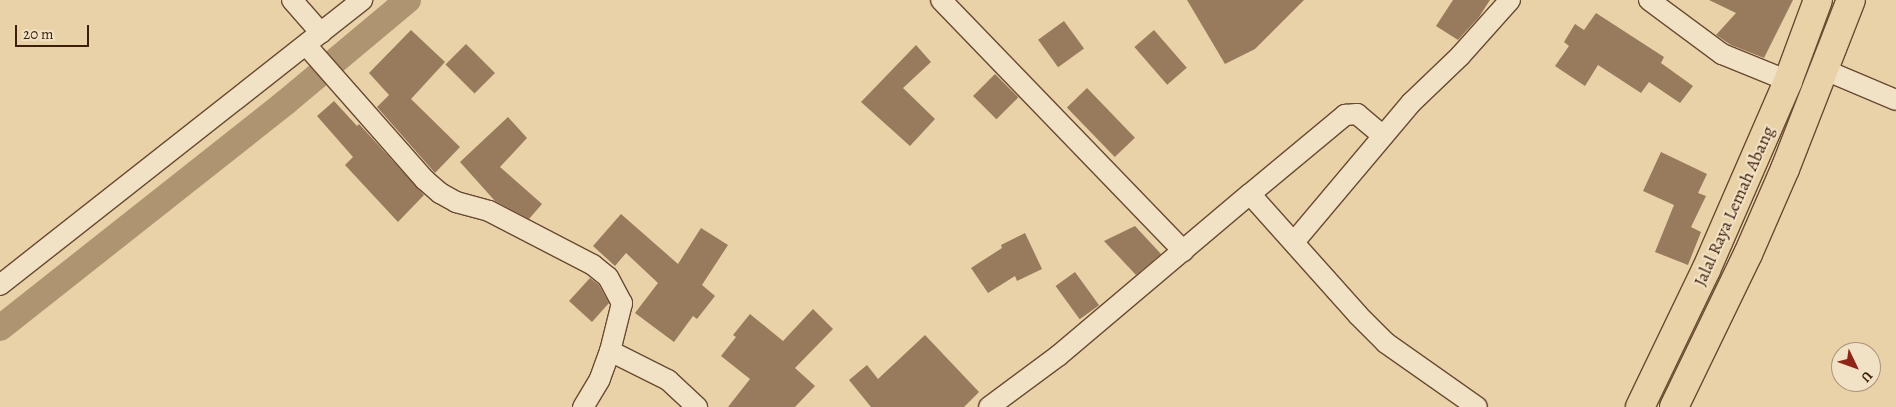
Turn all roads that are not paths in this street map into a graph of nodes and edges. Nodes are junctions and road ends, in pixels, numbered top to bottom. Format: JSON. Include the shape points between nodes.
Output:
{"nodes":[{"id":1,"x":292,"y":0,"type":"edge"},
{"id":2,"x":362,"y":0,"type":"edge"},
{"id":3,"x":942,"y":0,"type":"edge"},
{"id":4,"x":1510,"y":0,"type":"edge"},
{"id":5,"x":1649,"y":0,"type":"edge"},
{"id":6,"x":1818,"y":0,"type":"edge"},
{"id":7,"x":1852,"y":0,"type":"edge"},
{"id":8,"x":315,"y":46,"type":"junction"},
{"id":9,"x":1825,"y":70,"type":"junction"},
{"id":10,"x":1788,"y":82,"type":"junction"},
{"id":11,"x":1896,"y":100,"type":"edge"},
{"id":12,"x":1383,"y":136,"type":"junction"},
{"id":13,"x":1250,"y":194,"type":"junction"},
{"id":14,"x":1294,"y":242,"type":"junction"},
{"id":15,"x":1183,"y":251,"type":"junction"},
{"id":16,"x":0,"y":285,"type":"edge"},
{"id":17,"x":610,"y":351,"type":"junction"},
{"id":18,"x":583,"y":407,"type":"edge"},
{"id":19,"x":698,"y":407,"type":"edge"},
{"id":20,"x":989,"y":407,"type":"edge"},
{"id":21,"x":1478,"y":407,"type":"edge"},
{"id":22,"x":1640,"y":407,"type":"edge"},
{"id":23,"x":1674,"y":407,"type":"edge"}],
"edges":[{"from":1,"to":8,"type":"street"},
{"from":2,"to":8,"type":"street"},
{"from":3,"to":15,"type":"street"},
{"from":4,"to":12,"type":"street"},
{"from":5,"to":10,"type":"street","via":[[1722,54]]},
{"from":6,"to":10,"type":"highway","name":"Jalal Raya Lemah Abang"},
{"from":7,"to":9,"type":"highway","name":"Jalal Raya Lemah Abang"},
{"from":8,"to":16,"type":"street"},
{"from":8,"to":17,"type":"street","via":[[338,84],[440,194],[489,211],[608,277],[622,303]]},
{"from":9,"to":11,"type":"street"},
{"from":9,"to":23,"type":"highway","name":"Jalal Raya Lemah Abang","via":[[1748,254]]},
{"from":10,"to":22,"type":"highway","name":"Jalal Raya Lemah Abang","via":[[1706,270]]},
{"from":12,"to":13,"type":"street","via":[[1357,114],[1345,116]]},
{"from":12,"to":14,"type":"street"},
{"from":13,"to":14,"type":"street"},
{"from":13,"to":15,"type":"street"},
{"from":14,"to":21,"type":"street","via":[[1386,343]]},
{"from":15,"to":20,"type":"street","via":[[1058,356]]},
{"from":17,"to":18,"type":"street","via":[[600,379]]},
{"from":17,"to":19,"type":"street","via":[[668,380]]}]}
